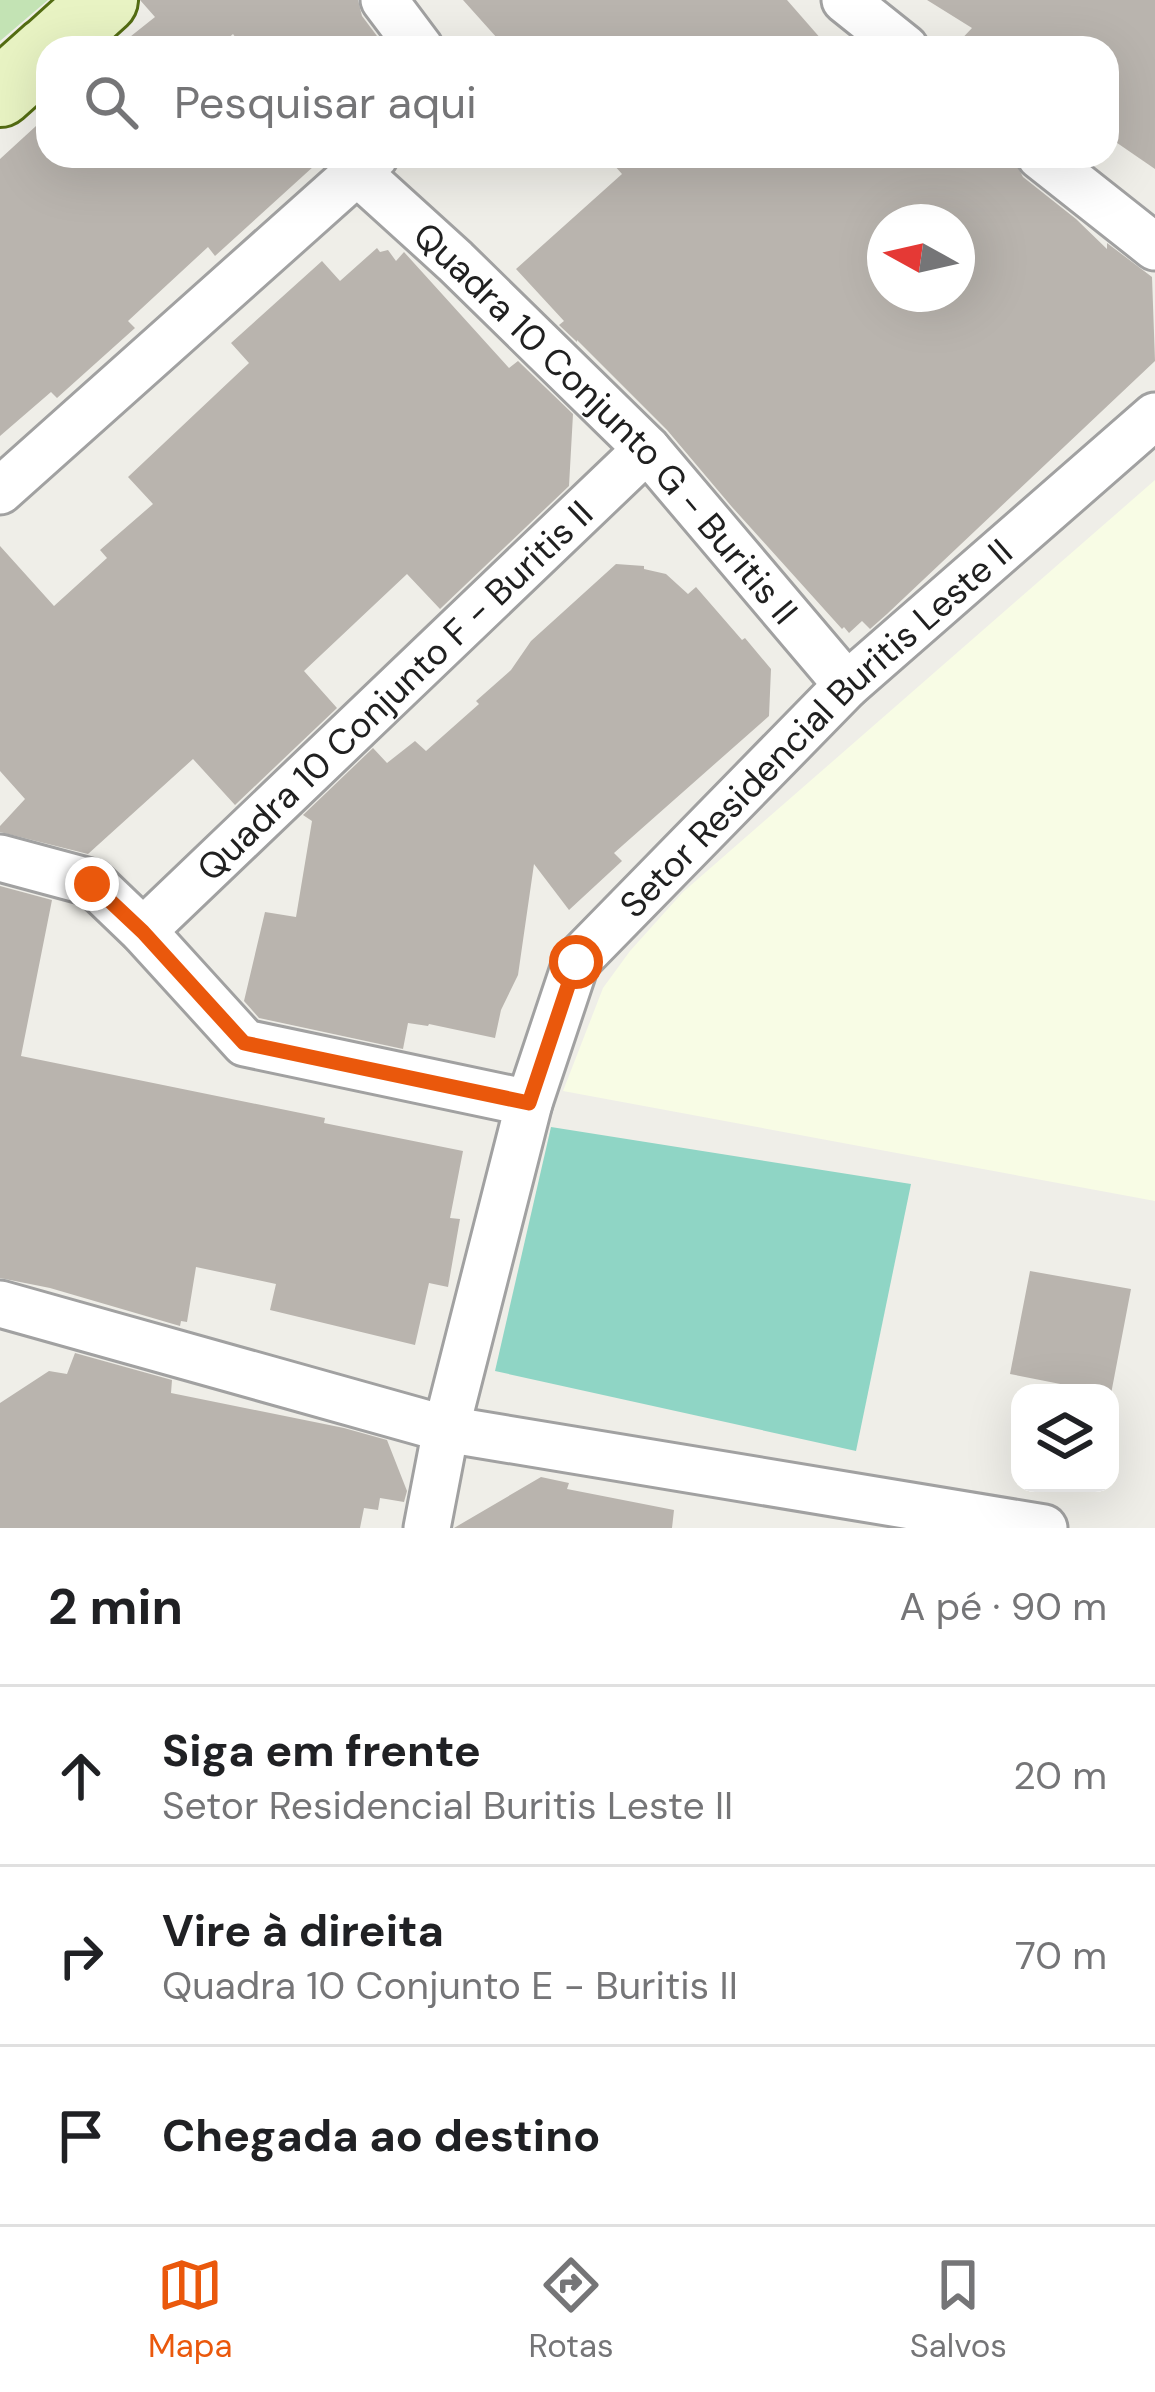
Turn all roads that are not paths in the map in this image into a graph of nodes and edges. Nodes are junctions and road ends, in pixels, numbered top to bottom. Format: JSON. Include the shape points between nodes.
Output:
{"nodes":[{"id":1,"x":104,"y":0,"type":"edge"},
{"id":2,"x":384,"y":0,"type":"edge"},
{"id":3,"x":845,"y":0,"type":"edge"},
{"id":4,"x":64,"y":36,"type":"edge"},
{"id":5,"x":411,"y":36,"type":"edge"},
{"id":6,"x":890,"y":36,"type":"edge"},
{"id":7,"x":36,"y":61,"type":"edge"},
{"id":8,"x":0,"y":93,"type":"edge"},
{"id":9,"x":362,"y":168,"type":"edge"},
{"id":10,"x":370,"y":168,"type":"edge"},
{"id":11,"x":1055,"y":168,"type":"edge"},
{"id":12,"x":1155,"y":247,"type":"edge"},
{"id":13,"x":1155,"y":416,"type":"edge"},
{"id":14,"x":647,"y":449,"type":"junction"},
{"id":15,"x":0,"y":491,"type":"edge"},
{"id":16,"x":848,"y":685,"type":"junction"},
{"id":17,"x":0,"y":858,"type":"edge"},
{"id":18,"x":143,"y":932,"type":"junction"},
{"id":19,"x":529,"y":1103,"type":"junction"},
{"id":20,"x":0,"y":1304,"type":"edge"},
{"id":21,"x":446,"y":1429,"type":"junction"},
{"id":22,"x":872,"y":1514,"type":"edge"},
{"id":23,"x":939,"y":1518,"type":"edge"},
{"id":24,"x":427,"y":1528,"type":"edge"},
{"id":25,"x":1044,"y":1528,"type":"edge"}],
"edges":[{"from":1,"to":4,"type":"street"},
{"from":2,"to":5,"type":"street"},
{"from":3,"to":6,"type":"street"},
{"from":7,"to":8,"type":"street"},
{"from":9,"to":15,"type":"street"},
{"from":10,"to":14,"type":"street","name":"Quadra 10 Conjunto G - Buritis II"},
{"from":11,"to":12,"type":"street"},
{"from":13,"to":16,"type":"street","name":"Setor Residencial Buritis Leste II"},
{"from":14,"to":16,"type":"street","name":"Quadra 10 Conjunto G - Buritis II"},
{"from":14,"to":18,"type":"street","name":"Quadra 10 Conjunto F - Buritis II"},
{"from":16,"to":19,"type":"street","name":"Setor Residencial Buritis Leste II","via":[[576,962]]},
{"from":17,"to":18,"type":"street","via":[[92,884]]},
{"from":18,"to":19,"type":"street","via":[[244,1043]]},
{"from":19,"to":21,"type":"street","name":"Setor Residencial Buritis Leste II"},
{"from":20,"to":21,"type":"street"},
{"from":21,"to":22,"type":"street"},
{"from":21,"to":24,"type":"street","name":"Setor Residencial Buritis Leste II"},
{"from":22,"to":23,"type":"street"},
{"from":23,"to":25,"type":"street"}]}
